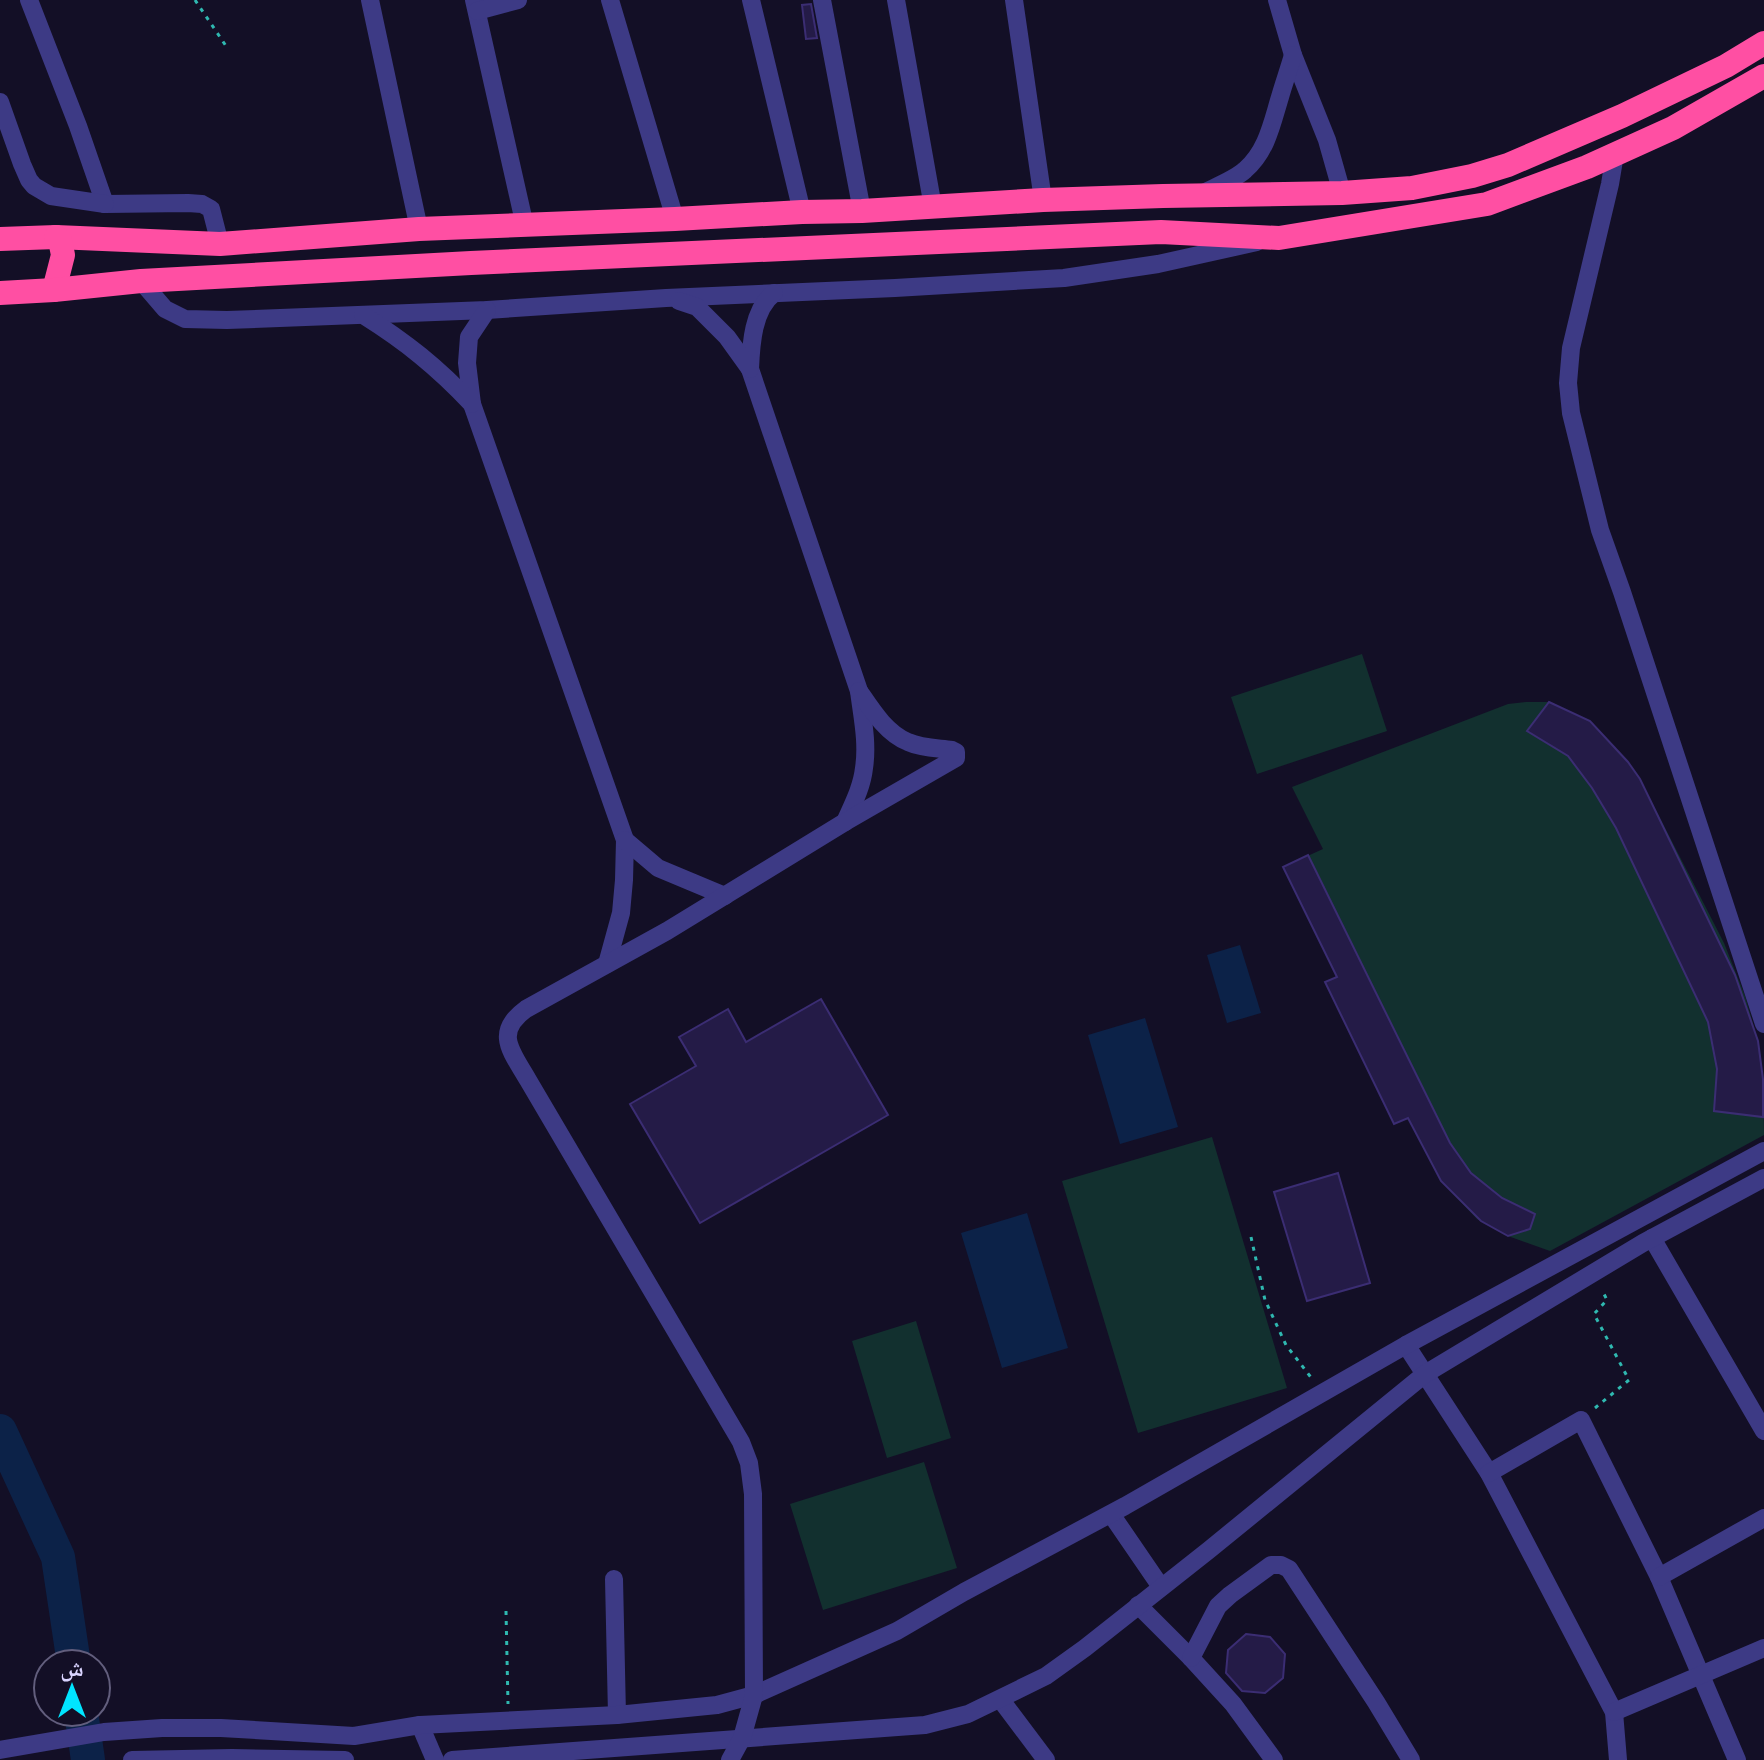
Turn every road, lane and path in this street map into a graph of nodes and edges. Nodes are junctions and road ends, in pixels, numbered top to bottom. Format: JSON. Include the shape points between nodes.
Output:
{"nodes":[{"id":1,"x":29,"y":0,"type":"edge"},
{"id":2,"x":195,"y":0,"type":"edge"},
{"id":3,"x":370,"y":0,"type":"edge"},
{"id":4,"x":518,"y":0,"type":"edge"},
{"id":5,"x":610,"y":0,"type":"edge"},
{"id":6,"x":751,"y":0,"type":"edge"},
{"id":7,"x":822,"y":0,"type":"edge"},
{"id":8,"x":896,"y":0,"type":"edge"},
{"id":9,"x":1014,"y":0,"type":"edge"},
{"id":10,"x":1277,"y":0,"type":"edge"},
{"id":11,"x":475,"y":6,"type":"edge"},
{"id":12,"x":1764,"y":43,"type":"edge"},
{"id":13,"x":226,"y":46,"type":"dead end"},
{"id":14,"x":1293,"y":55,"type":"junction"},
{"id":15,"x":1764,"y":76,"type":"edge"},
{"id":16,"x":0,"y":102,"type":"edge"},
{"id":17,"x":1615,"y":154,"type":"junction"},
{"id":18,"x":1342,"y":193,"type":"junction"},
{"id":19,"x":1200,"y":195,"type":"junction"},
{"id":20,"x":1163,"y":196,"type":"junction"},
{"id":21,"x":1043,"y":200,"type":"junction"},
{"id":22,"x":105,"y":204,"type":"junction"},
{"id":23,"x":933,"y":207,"type":"junction"},
{"id":24,"x":862,"y":211,"type":"junction"},
{"id":25,"x":802,"y":212,"type":"junction"},
{"id":26,"x":675,"y":219,"type":"junction"},
{"id":27,"x":525,"y":226,"type":"junction"},
{"id":28,"x":467,"y":228,"type":"junction"},
{"id":29,"x":419,"y":229,"type":"junction"},
{"id":30,"x":1161,"y":232,"type":"junction"},
{"id":31,"x":56,"y":237,"type":"junction"},
{"id":32,"x":1279,"y":238,"type":"junction"},
{"id":33,"x":0,"y":239,"type":"edge"},
{"id":34,"x":220,"y":244,"type":"junction"},
{"id":35,"x":471,"y":263,"type":"junction"},
{"id":36,"x":141,"y":281,"type":"junction"},
{"id":37,"x":54,"y":290,"type":"junction"},
{"id":38,"x":0,"y":293,"type":"edge"},
{"id":39,"x":774,"y":293,"type":"junction"},
{"id":40,"x":666,"y":298,"type":"junction"},
{"id":41,"x":487,"y":310,"type":"junction"},
{"id":42,"x":363,"y":314,"type":"junction"},
{"id":43,"x":750,"y":369,"type":"junction"},
{"id":44,"x":472,"y":404,"type":"junction"},
{"id":45,"x":859,"y":691,"type":"junction"},
{"id":46,"x":845,"y":822,"type":"junction"},
{"id":47,"x":625,"y":840,"type":"junction"},
{"id":48,"x":725,"y":896,"type":"junction"},
{"id":49,"x":607,"y":964,"type":"junction"},
{"id":50,"x":1764,"y":1024,"type":"edge"},
{"id":51,"x":1764,"y":1151,"type":"edge"},
{"id":52,"x":1764,"y":1178,"type":"edge"},
{"id":53,"x":1251,"y":1237,"type":"dead end"},
{"id":54,"x":1652,"y":1238,"type":"junction"},
{"id":55,"x":1594,"y":1272,"type":"junction"},
{"id":56,"x":1406,"y":1345,"type":"junction"},
{"id":57,"x":1425,"y":1374,"type":"junction"},
{"id":58,"x":1322,"y":1392,"type":"junction"},
{"id":59,"x":1581,"y":1420,"type":"junction"},
{"id":60,"x":1764,"y":1431,"type":"edge"},
{"id":61,"x":1489,"y":1473,"type":"junction"},
{"id":62,"x":1111,"y":1514,"type":"junction"},
{"id":63,"x":1764,"y":1518,"type":"edge"},
{"id":64,"x":1659,"y":1577,"type":"junction"},
{"id":65,"x":614,"y":1579,"type":"dead end"},
{"id":66,"x":1161,"y":1587,"type":"junction"},
{"id":67,"x":1138,"y":1605,"type":"junction"},
{"id":68,"x":506,"y":1611,"type":"dead end"},
{"id":69,"x":1764,"y":1648,"type":"edge"},
{"id":70,"x":1191,"y":1658,"type":"junction"},
{"id":71,"x":1702,"y":1675,"type":"junction"},
{"id":72,"x":754,"y":1695,"type":"junction"},
{"id":73,"x":1001,"y":1700,"type":"junction"},
{"id":74,"x":1614,"y":1712,"type":"junction"},
{"id":75,"x":617,"y":1715,"type":"junction"},
{"id":76,"x":508,"y":1720,"type":"junction"},
{"id":77,"x":420,"y":1725,"type":"junction"},
{"id":78,"x":742,"y":1738,"type":"junction"},
{"id":79,"x":0,"y":1750,"type":"edge"},
{"id":80,"x":132,"y":1760,"type":"edge"},
{"id":81,"x":345,"y":1760,"type":"edge"},
{"id":82,"x":435,"y":1760,"type":"edge"},
{"id":83,"x":452,"y":1760,"type":"edge"},
{"id":84,"x":730,"y":1760,"type":"edge"},
{"id":85,"x":1046,"y":1760,"type":"edge"},
{"id":86,"x":1274,"y":1760,"type":"edge"},
{"id":87,"x":1411,"y":1760,"type":"edge"},
{"id":88,"x":1618,"y":1760,"type":"edge"},
{"id":89,"x":1737,"y":1760,"type":"edge"}],
"edges":[{"from":1,"to":22,"type":"street"},
{"from":2,"to":13,"type":"path"},
{"from":3,"to":29,"type":"street"},
{"from":4,"to":11,"type":"street"},
{"from":5,"to":26,"type":"street"},
{"from":6,"to":25,"type":"street"},
{"from":7,"to":24,"type":"street"},
{"from":8,"to":23,"type":"street"},
{"from":9,"to":21,"type":"street"},
{"from":10,"to":14,"type":"street"},
{"from":11,"to":27,"type":"street"},
{"from":12,"to":18,"type":"highway","via":[[1622,116],[1508,165],[1412,188]]},
{"from":14,"to":18,"type":"street"},
{"from":14,"to":19,"type":"street","via":[[1260,152],[1245,171]]},
{"from":15,"to":17,"type":"highway"},
{"from":16,"to":22,"type":"street","via":[[34,186],[51,196]]},
{"from":17,"to":32,"type":"highway","via":[[1487,204]]},
{"from":17,"to":50,"type":"street","via":[[1571,348],[1571,413],[1600,530]]},
{"from":18,"to":19,"type":"highway"},
{"from":19,"to":20,"type":"highway"},
{"from":20,"to":21,"type":"highway"},
{"from":20,"to":30,"type":"highway"},
{"from":21,"to":23,"type":"highway"},
{"from":22,"to":34,"type":"street","via":[[202,204],[211,209]]},
{"from":23,"to":24,"type":"highway"},
{"from":24,"to":25,"type":"highway"},
{"from":25,"to":26,"type":"highway"},
{"from":26,"to":27,"type":"highway"},
{"from":27,"to":28,"type":"highway"},
{"from":28,"to":29,"type":"highway"},
{"from":28,"to":35,"type":"highway"},
{"from":29,"to":34,"type":"highway"},
{"from":30,"to":32,"type":"highway"},
{"from":30,"to":35,"type":"highway"},
{"from":31,"to":33,"type":"highway"},
{"from":31,"to":34,"type":"highway"},
{"from":31,"to":37,"type":"highway","via":[[63,255]]},
{"from":32,"to":39,"type":"street","via":[[1064,278]]},
{"from":35,"to":36,"type":"highway"},
{"from":36,"to":37,"type":"highway"},
{"from":36,"to":42,"type":"street","via":[[165,309],[185,319]]},
{"from":37,"to":38,"type":"highway"},
{"from":39,"to":40,"type":"street"},
{"from":39,"to":43,"type":"street","via":[[755,326]]},
{"from":40,"to":41,"type":"street"},
{"from":40,"to":43,"type":"street","via":[[697,307]]},
{"from":41,"to":42,"type":"street"},
{"from":41,"to":44,"type":"street","via":[[469,337]]},
{"from":42,"to":44,"type":"street","via":[[420,353]]},
{"from":43,"to":45,"type":"street"},
{"from":44,"to":47,"type":"street"},
{"from":45,"to":46,"type":"street","via":[[864,770]]},
{"from":45,"to":46,"type":"street","via":[[886,727],[907,742],[952,750],[957,756]]},
{"from":46,"to":48,"type":"street"},
{"from":47,"to":48,"type":"street","via":[[658,868]]},
{"from":47,"to":49,"type":"street","via":[[622,905]]},
{"from":48,"to":49,"type":"street"},
{"from":49,"to":72,"type":"street","via":[[513,1018],[509,1045],[749,1463]]},
{"from":51,"to":56,"type":"street"},
{"from":52,"to":54,"type":"street"},
{"from":53,"to":58,"type":"path","via":[[1265,1300],[1286,1345]]},
{"from":54,"to":55,"type":"street"},
{"from":54,"to":60,"type":"street"},
{"from":55,"to":57,"type":"street"},
{"from":55,"to":59,"type":"path","via":[[1607,1300],[1594,1314],[1629,1380]]},
{"from":56,"to":57,"type":"street"},
{"from":56,"to":58,"type":"street"},
{"from":57,"to":61,"type":"street"},
{"from":57,"to":66,"type":"street"},
{"from":58,"to":62,"type":"street"},
{"from":59,"to":61,"type":"street"},
{"from":59,"to":64,"type":"street"},
{"from":61,"to":74,"type":"street"},
{"from":62,"to":66,"type":"street"},
{"from":62,"to":72,"type":"street","via":[[897,1631]]},
{"from":63,"to":64,"type":"street"},
{"from":64,"to":71,"type":"street"},
{"from":65,"to":75,"type":"street"},
{"from":66,"to":67,"type":"street"},
{"from":67,"to":70,"type":"street"},
{"from":67,"to":73,"type":"street","via":[[1046,1676]]},
{"from":68,"to":76,"type":"path"},
{"from":69,"to":71,"type":"street"},
{"from":70,"to":86,"type":"street"},
{"from":70,"to":87,"type":"street","via":[[1224,1601],[1271,1565],[1285,1566]]},
{"from":71,"to":74,"type":"street"},
{"from":71,"to":89,"type":"street"},
{"from":72,"to":75,"type":"street","via":[[717,1705]]},
{"from":72,"to":78,"type":"street"},
{"from":73,"to":78,"type":"street","via":[[925,1725]]},
{"from":73,"to":85,"type":"street"},
{"from":74,"to":88,"type":"street"},
{"from":75,"to":76,"type":"street"},
{"from":76,"to":77,"type":"street"},
{"from":77,"to":79,"type":"street","via":[[354,1736],[162,1728]]},
{"from":77,"to":82,"type":"street"},
{"from":78,"to":83,"type":"street"},
{"from":78,"to":84,"type":"street"},
{"from":80,"to":81,"type":"street"}]}
